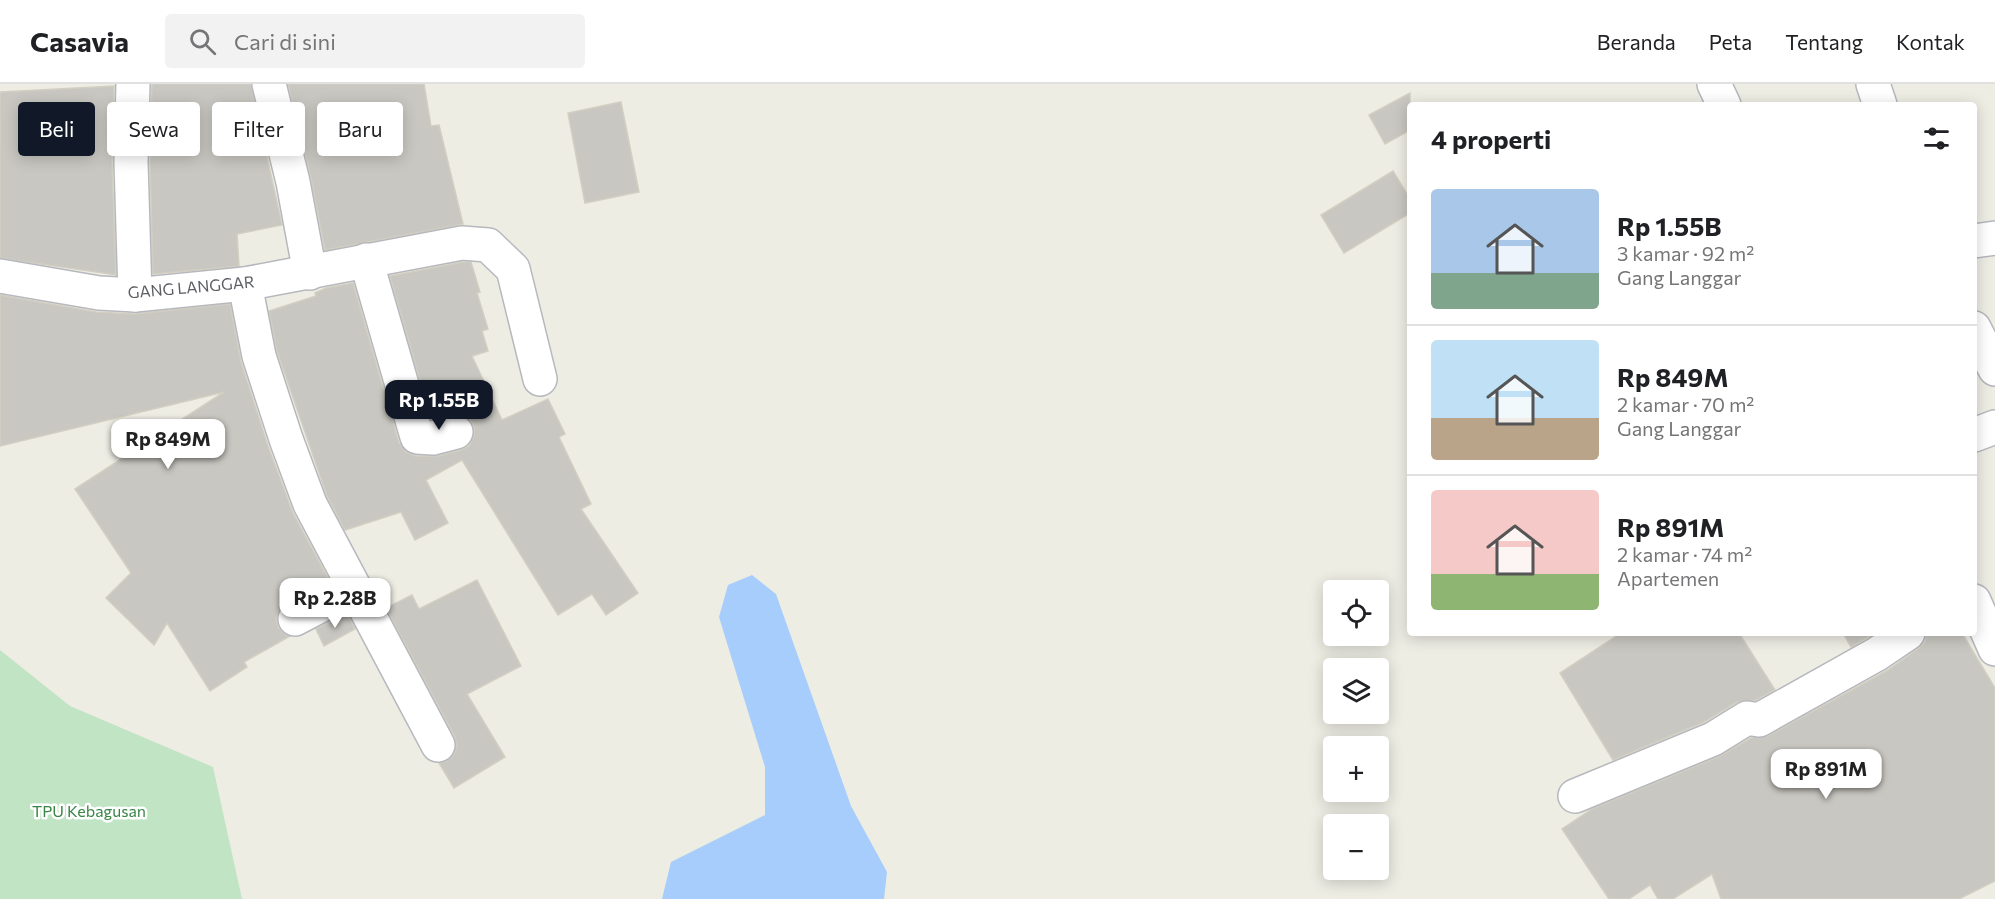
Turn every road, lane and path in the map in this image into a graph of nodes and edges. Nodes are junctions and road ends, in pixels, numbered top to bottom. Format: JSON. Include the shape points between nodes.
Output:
{"nodes":[{"id":1,"x":133,"y":84,"type":"edge"},
{"id":2,"x":269,"y":84,"type":"edge"},
{"id":3,"x":1714,"y":84,"type":"edge"},
{"id":4,"x":1873,"y":84,"type":"edge"},
{"id":5,"x":1723,"y":102,"type":"edge"},
{"id":6,"x":1879,"y":102,"type":"edge"},
{"id":7,"x":1995,"y":238,"type":"edge"},
{"id":8,"x":1977,"y":241,"type":"edge"},
{"id":9,"x":366,"y":261,"type":"junction"},
{"id":10,"x":310,"y":273,"type":"junction"},
{"id":11,"x":0,"y":276,"type":"edge"},
{"id":12,"x":245,"y":284,"type":"junction"},
{"id":13,"x":135,"y":295,"type":"junction"},
{"id":14,"x":1977,"y":334,"type":"edge"},
{"id":15,"x":1995,"y":369,"type":"edge"},
{"id":16,"x":540,"y":379,"type":"dead end"},
{"id":17,"x":1995,"y":427,"type":"edge"},
{"id":18,"x":456,"y":432,"type":"dead end"},
{"id":19,"x":1977,"y":434,"type":"edge"},
{"id":20,"x":354,"y":588,"type":"junction"},
{"id":21,"x":1977,"y":608,"type":"edge"},
{"id":22,"x":295,"y":620,"type":"dead end"},
{"id":23,"x":1904,"y":636,"type":"edge"},
{"id":24,"x":1995,"y":649,"type":"edge"},
{"id":25,"x":438,"y":745,"type":"dead end"},
{"id":26,"x":1575,"y":796,"type":"dead end"}],
"edges":[{"from":1,"to":13,"type":"street"},
{"from":2,"to":10,"type":"street"},
{"from":3,"to":5,"type":"street"},
{"from":4,"to":6,"type":"street"},
{"from":7,"to":8,"type":"street"},
{"from":9,"to":10,"type":"street","name":"GANG LANGGAR"},
{"from":9,"to":16,"type":"street","name":"GANG LANGGAR","via":[[462,243],[488,245],[513,269]]},
{"from":9,"to":18,"type":"street","via":[[417,437],[433,438]]},
{"from":10,"to":12,"type":"street","name":"GANG LANGGAR"},
{"from":11,"to":13,"type":"street","name":"GANG LANGGAR","via":[[99,293]]},
{"from":12,"to":13,"type":"street","name":"GANG LANGGAR"},
{"from":12,"to":20,"type":"street","via":[[260,356],[286,439],[310,504]]},
{"from":14,"to":15,"type":"street"},
{"from":17,"to":19,"type":"street"},
{"from":20,"to":22,"type":"street"},
{"from":20,"to":25,"type":"street"},
{"from":21,"to":24,"type":"street"},
{"from":23,"to":26,"type":"street","via":[[1759,720],[1747,718],[1713,739]]}]}
